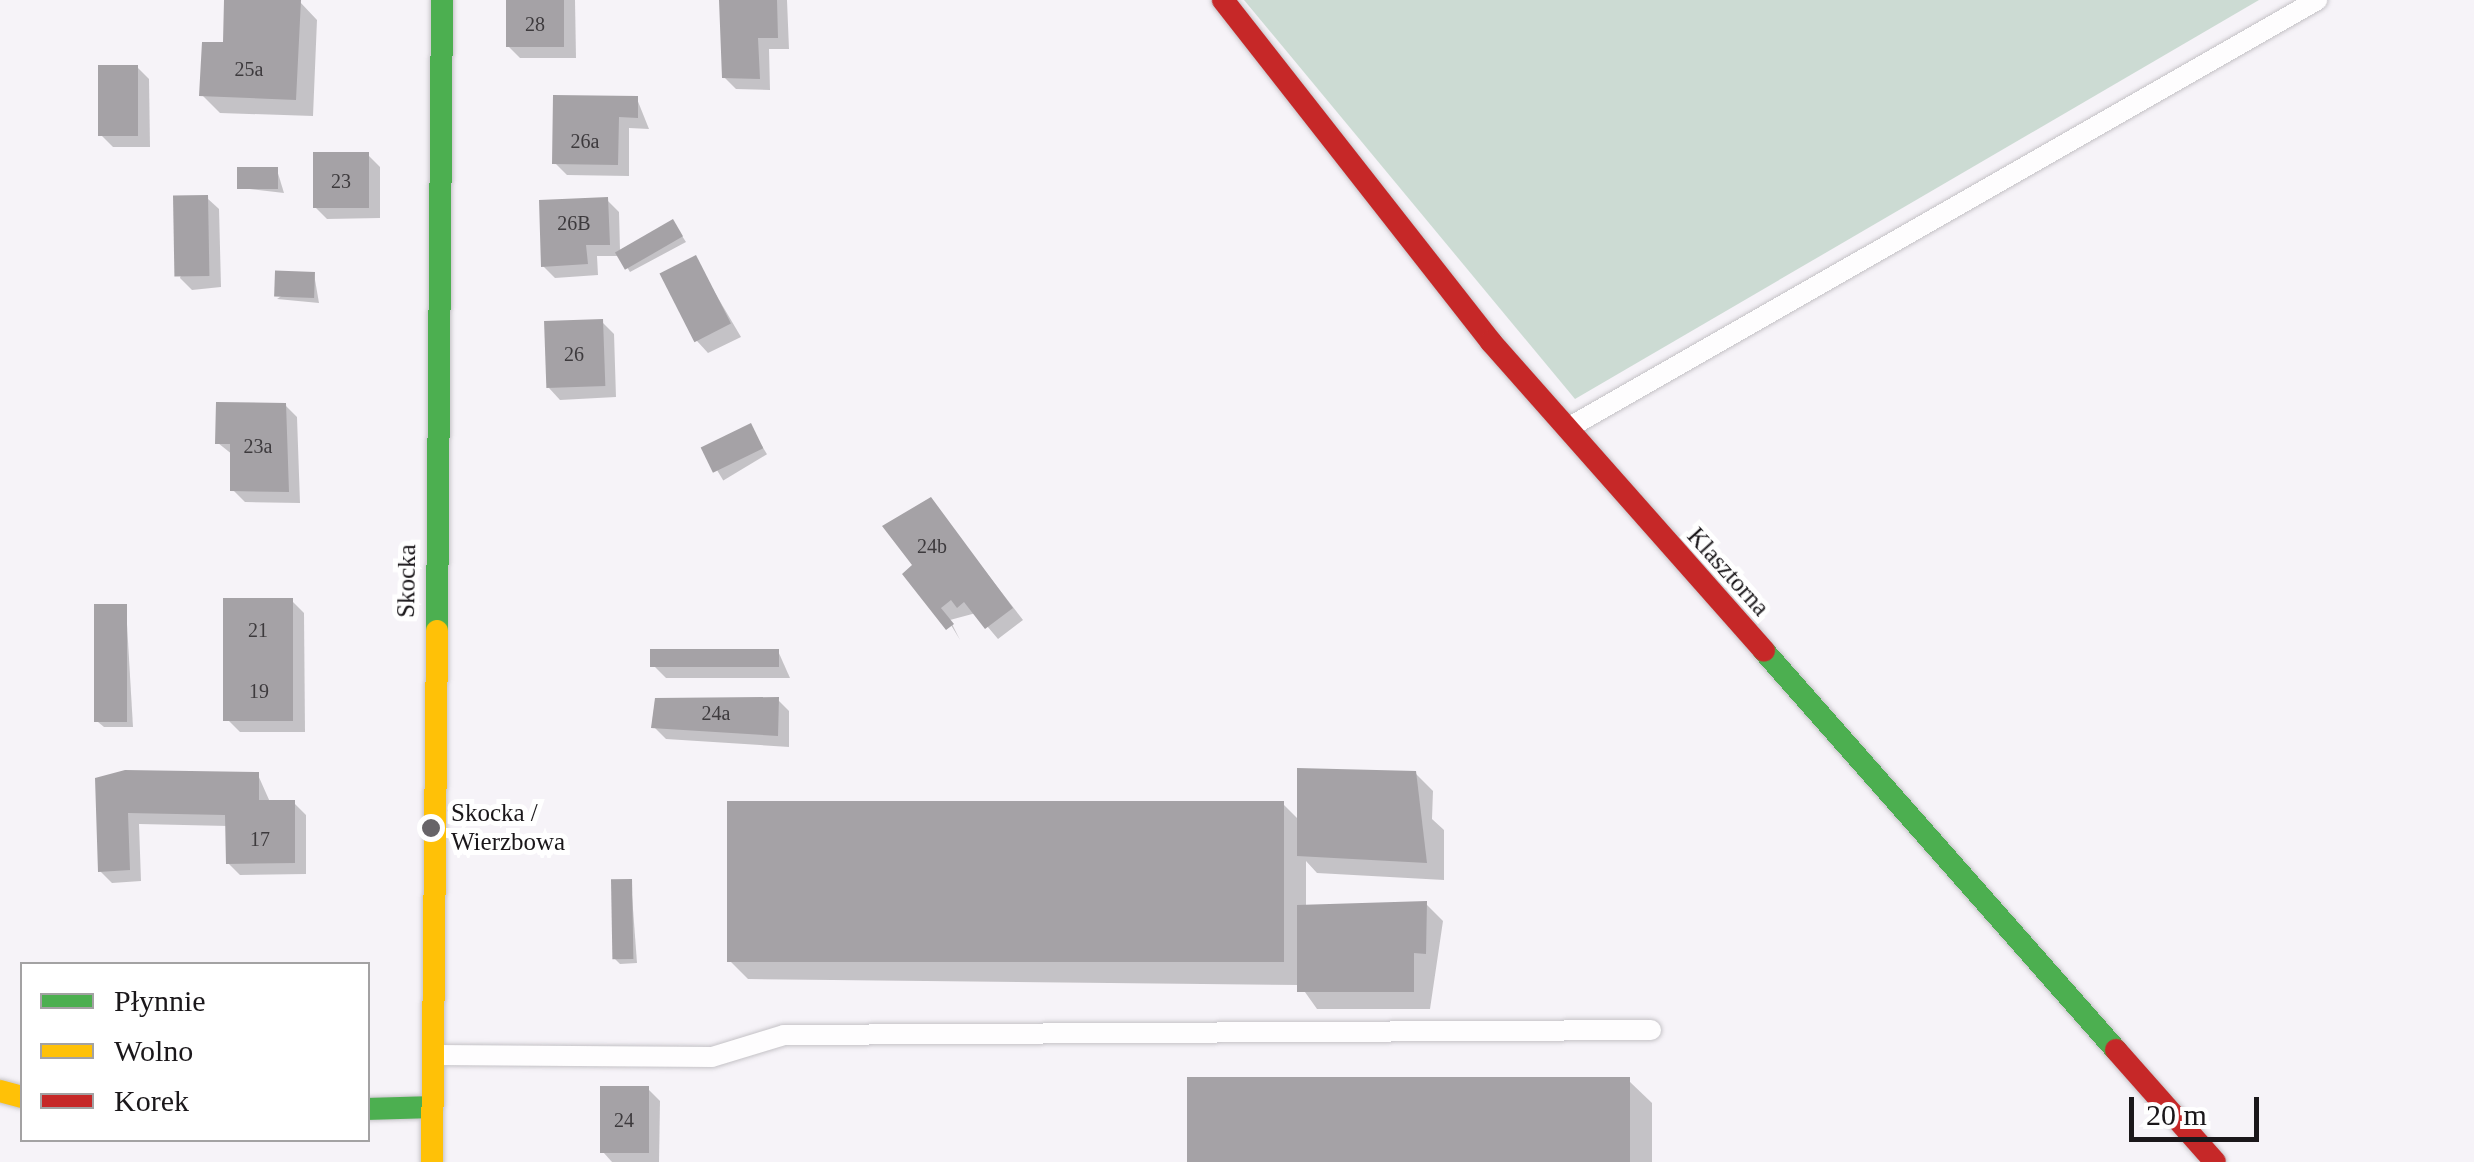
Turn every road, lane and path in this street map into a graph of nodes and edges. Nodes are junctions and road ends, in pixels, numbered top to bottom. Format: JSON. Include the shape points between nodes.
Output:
{"nodes":[{"id":1,"x":442,"y":0,"type":"edge"},
{"id":2,"x":1223,"y":0,"type":"edge"},
{"id":3,"x":2318,"y":0,"type":"edge"},
{"id":4,"x":1566,"y":430,"type":"junction"},
{"id":5,"x":1651,"y":1030,"type":"dead end"},
{"id":6,"x":431,"y":1054,"type":"junction"},
{"id":7,"x":432,"y":1108,"type":"junction"},
{"id":8,"x":370,"y":1109,"type":"edge"},
{"id":9,"x":432,"y":1162,"type":"edge"},
{"id":10,"x":2215,"y":1162,"type":"edge"}],
"edges":[{"from":1,"to":6,"type":"street","name":"Skocka"},
{"from":2,"to":4,"type":"street","name":"Klasztorna"},
{"from":3,"to":4,"type":"lane"},
{"from":4,"to":10,"type":"street","name":"Klasztorna"},
{"from":5,"to":6,"type":"lane","via":[[784,1035],[712,1057]]},
{"from":6,"to":7,"type":"street","name":"Skocka"},
{"from":7,"to":8,"type":"street"},
{"from":7,"to":9,"type":"street","name":"Skocka"}]}
